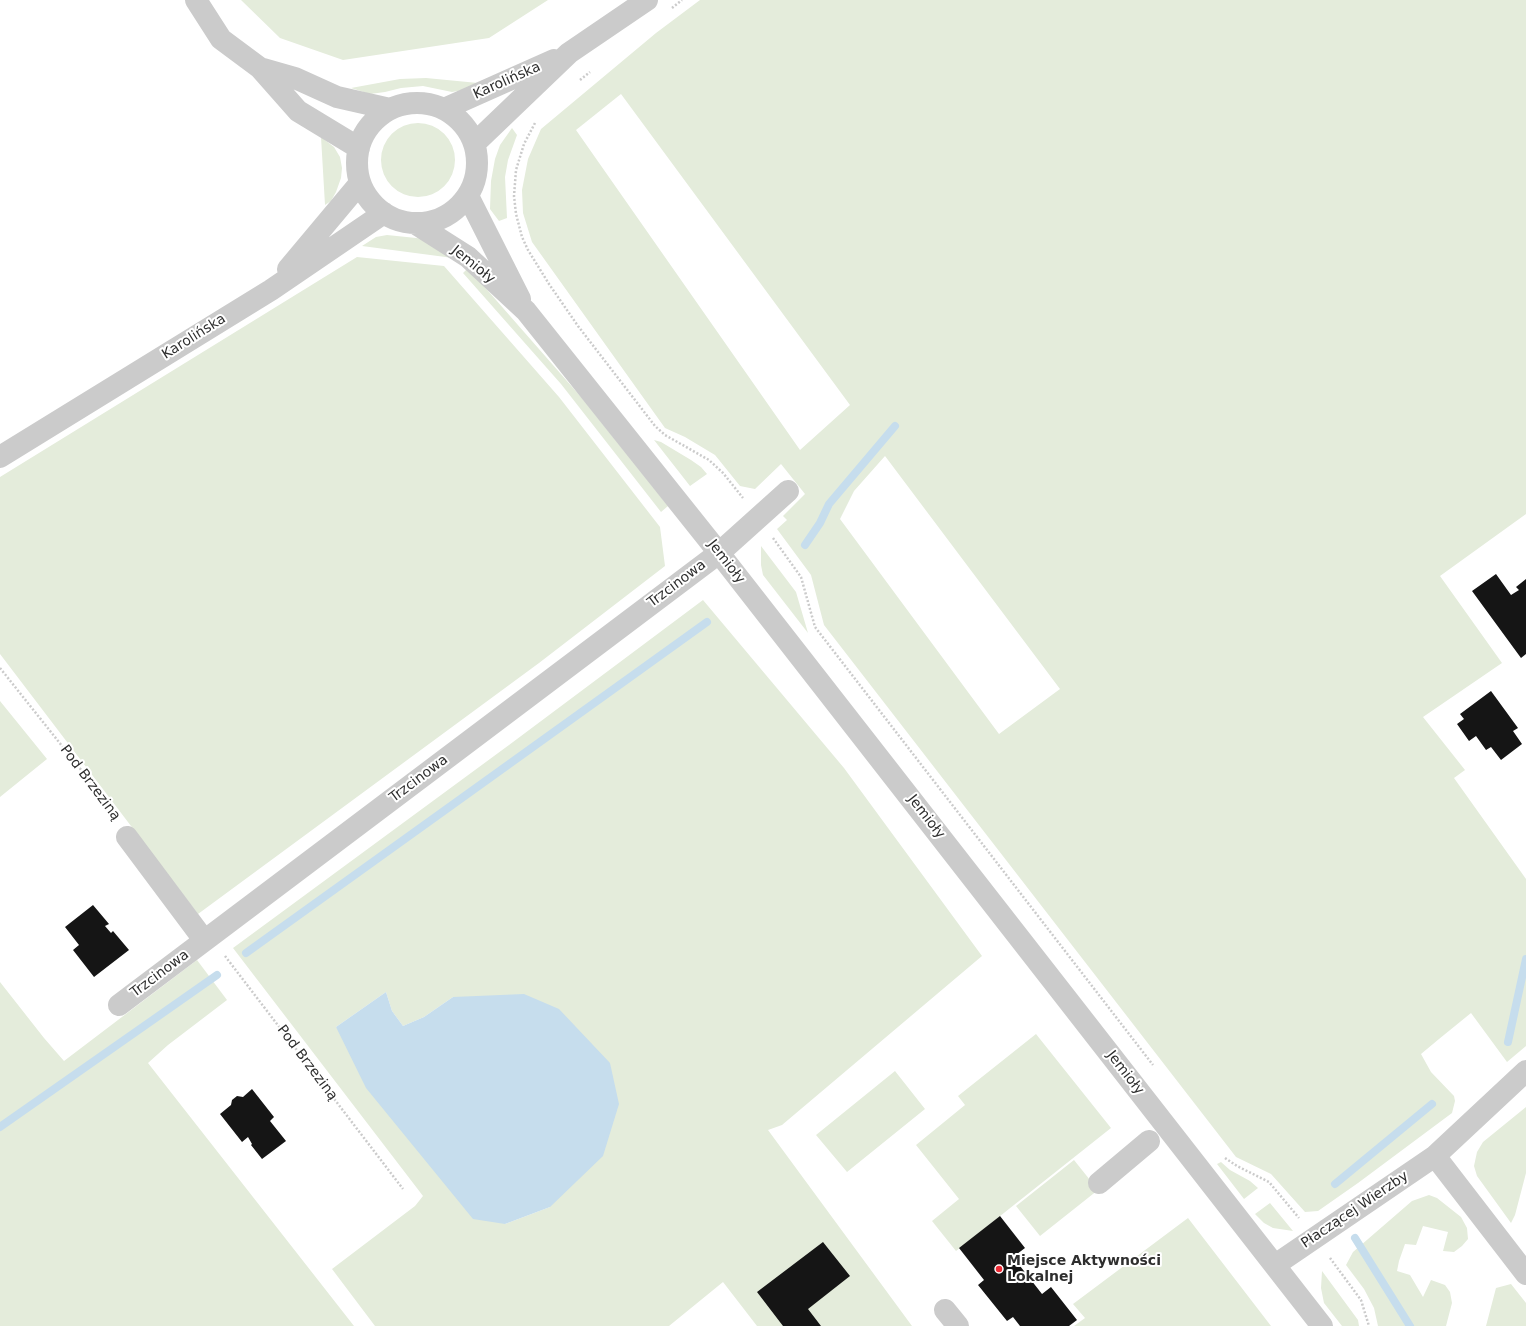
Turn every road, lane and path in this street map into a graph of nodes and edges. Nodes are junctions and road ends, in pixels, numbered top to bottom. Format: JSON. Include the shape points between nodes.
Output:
{"nodes":[{"id":1,"x":196,"y":0,"type":"edge"},
{"id":2,"x":647,"y":0,"type":"edge"},
{"id":3,"x":682,"y":0,"type":"edge"},
{"id":4,"x":670,"y":10,"type":"dead end"},
{"id":5,"x":570,"y":53,"type":"junction"},
{"id":6,"x":260,"y":68,"type":"junction"},
{"id":7,"x":595,"y":68,"type":"dead end"},
{"id":8,"x":578,"y":82,"type":"dead end"},
{"id":9,"x":390,"y":109,"type":"junction"},
{"id":10,"x":444,"y":109,"type":"junction"},
{"id":11,"x":536,"y":122,"type":"dead end"},
{"id":12,"x":474,"y":144,"type":"junction"},
{"id":13,"x":359,"y":148,"type":"junction"},
{"id":14,"x":360,"y":183,"type":"junction"},
{"id":15,"x":468,"y":196,"type":"junction"},
{"id":16,"x":384,"y":213,"type":"junction"},
{"id":17,"x":416,"y":224,"type":"junction"},
{"id":18,"x":271,"y":290,"type":"junction"},
{"id":19,"x":526,"y":311,"type":"junction"},
{"id":20,"x":0,"y":457,"type":"edge"},
{"id":21,"x":788,"y":491,"type":"dead end"},
{"id":22,"x":758,"y":517,"type":"junction"},
{"id":23,"x":719,"y":553,"type":"junction"},
{"id":24,"x":0,"y":668,"type":"edge"},
{"id":25,"x":127,"y":837,"type":"joint"},
{"id":26,"x":207,"y":938,"type":"junction"},
{"id":27,"x":119,"y":1005,"type":"dead end"},
{"id":28,"x":1157,"y":1069,"type":"dead end"},
{"id":29,"x":1526,"y":1071,"type":"edge"},
{"id":30,"x":1149,"y":1141,"type":"dead end"},
{"id":31,"x":1435,"y":1156,"type":"junction"},
{"id":32,"x":1225,"y":1158,"type":"dead end"},
{"id":33,"x":1099,"y":1183,"type":"dead end"},
{"id":34,"x":404,"y":1190,"type":"dead end"},
{"id":35,"x":1315,"y":1238,"type":"junction"},
{"id":36,"x":1275,"y":1265,"type":"junction"},
{"id":37,"x":1526,"y":1274,"type":"edge"},
{"id":38,"x":1322,"y":1326,"type":"edge"},
{"id":39,"x":1369,"y":1326,"type":"edge"}],
"edges":[{"from":1,"to":6,"type":"street","via":[[221,39]]},
{"from":2,"to":5,"type":"street","name":"Karolińska"},
{"from":3,"to":4,"type":"path"},
{"from":5,"to":10,"type":"street","name":"Karolińska"},
{"from":5,"to":12,"type":"street","name":"Karolińska"},
{"from":6,"to":9,"type":"street","via":[[295,78],[337,97]]},
{"from":6,"to":13,"type":"street","via":[[298,111]]},
{"from":7,"to":8,"type":"path"},
{"from":9,"to":10,"type":"street","via":[[408,103],[427,103]]},
{"from":9,"to":13,"type":"street","via":[[374,120],[363,133]]},
{"from":10,"to":12,"type":"street","via":[[460,120]]},
{"from":11,"to":22,"type":"path","via":[[524,144],[516,170],[514,196],[516,214],[528,250],[578,326],[655,426],[665,435],[709,460],[723,473]]},
{"from":12,"to":15,"type":"street","via":[[477,155],[476,176]]},
{"from":13,"to":14,"type":"street"},
{"from":14,"to":16,"type":"street","via":[[364,193]]},
{"from":14,"to":18,"type":"street"},
{"from":15,"to":17,"type":"street","via":[[455,211],[436,221]]},
{"from":15,"to":19,"type":"street","name":"Jemioły"},
{"from":16,"to":17,"type":"street","via":[[395,220]]},
{"from":16,"to":18,"type":"street","name":"Karolińska"},
{"from":17,"to":19,"type":"street","name":"Jemioły","via":[[468,257]]},
{"from":18,"to":20,"type":"street","name":"Karolińska"},
{"from":19,"to":23,"type":"street","name":"Jemioły"},
{"from":21,"to":22,"type":"street","name":"Trzcinowa"},
{"from":22,"to":23,"type":"street","name":"Trzcinowa"},
{"from":22,"to":28,"type":"path","via":[[801,576],[815,627]]},
{"from":23,"to":26,"type":"street","name":"Trzcinowa"},
{"from":23,"to":36,"type":"street","name":"Jemioły"},
{"from":24,"to":25,"type":"path","name":"Pod Brzeziną","via":[[119,818]]},
{"from":25,"to":26,"type":"street","name":"Pod Brzeziną"},
{"from":26,"to":27,"type":"street","name":"Trzcinowa"},
{"from":26,"to":34,"type":"path","name":"Pod Brzeziną"},
{"from":29,"to":31,"type":"street","name":"Płaczącej Wierzby"},
{"from":30,"to":33,"type":"street"},
{"from":31,"to":35,"type":"street","name":"Płaczącej Wierzby"},
{"from":31,"to":37,"type":"street"},
{"from":32,"to":35,"type":"path","via":[[1269,1182]]},
{"from":35,"to":36,"type":"street","name":"Płaczącej Wierzby"},
{"from":35,"to":39,"type":"path","via":[[1361,1300]]},
{"from":36,"to":38,"type":"street","name":"Jemioły"}]}
